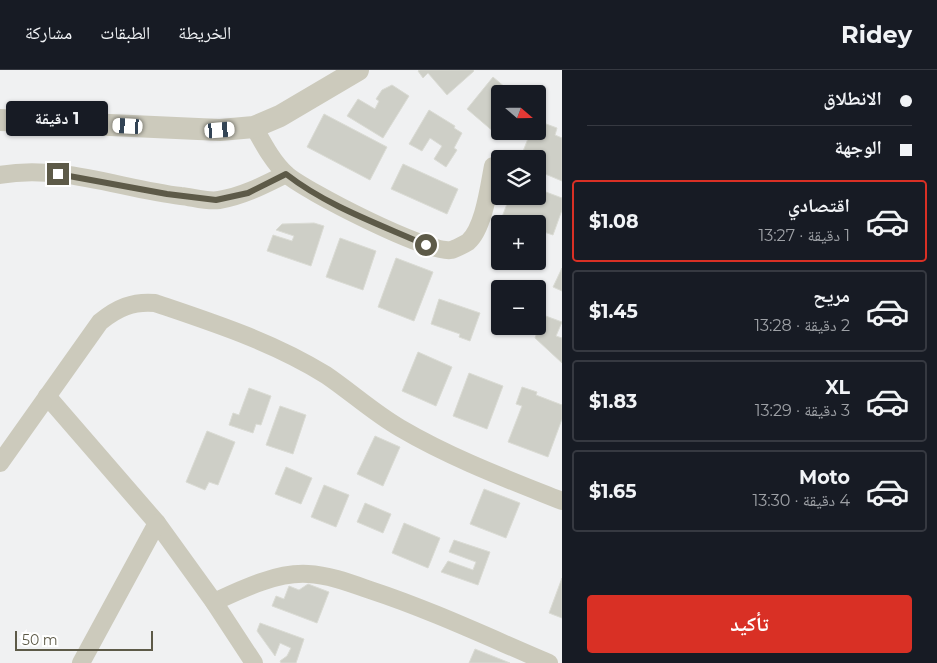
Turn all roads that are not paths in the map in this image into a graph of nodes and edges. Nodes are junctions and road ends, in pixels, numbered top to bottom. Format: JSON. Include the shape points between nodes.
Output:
{"nodes":[{"id":1,"x":358,"y":70,"type":"edge"},
{"id":2,"x":0,"y":120,"type":"edge"},
{"id":3,"x":254,"y":126,"type":"junction"},
{"id":4,"x":286,"y":174,"type":"junction"},
{"id":5,"x":0,"y":175,"type":"edge"},
{"id":6,"x":491,"y":175,"type":"edge"},
{"id":7,"x":47,"y":396,"type":"junction"},
{"id":8,"x":0,"y":463,"type":"edge"},
{"id":9,"x":562,"y":501,"type":"edge"},
{"id":10,"x":157,"y":523,"type":"junction"},
{"id":11,"x":214,"y":602,"type":"junction"},
{"id":12,"x":82,"y":663,"type":"edge"},
{"id":13,"x":254,"y":663,"type":"edge"},
{"id":14,"x":550,"y":663,"type":"edge"}],
"edges":[{"from":1,"to":3,"type":"street","via":[[280,116]]},
{"from":2,"to":3,"type":"street","via":[[220,130]]},
{"from":3,"to":4,"type":"street","via":[[274,161]]},
{"from":4,"to":5,"type":"street","via":[[248,193],[216,200],[58,174],[15,172]]},
{"from":4,"to":6,"type":"street","via":[[340,207],[426,245],[450,250],[468,242],[482,216]]},
{"from":7,"to":8,"type":"street"},
{"from":7,"to":9,"type":"street","via":[[100,322],[130,304],[155,303],[268,344],[325,375],[398,427],[422,440]]},
{"from":7,"to":10,"type":"street"},
{"from":10,"to":11,"type":"street"},
{"from":10,"to":12,"type":"street"},
{"from":11,"to":13,"type":"street"},
{"from":11,"to":14,"type":"street","via":[[246,587],[283,578],[307,574],[334,578],[396,598]]}]}
